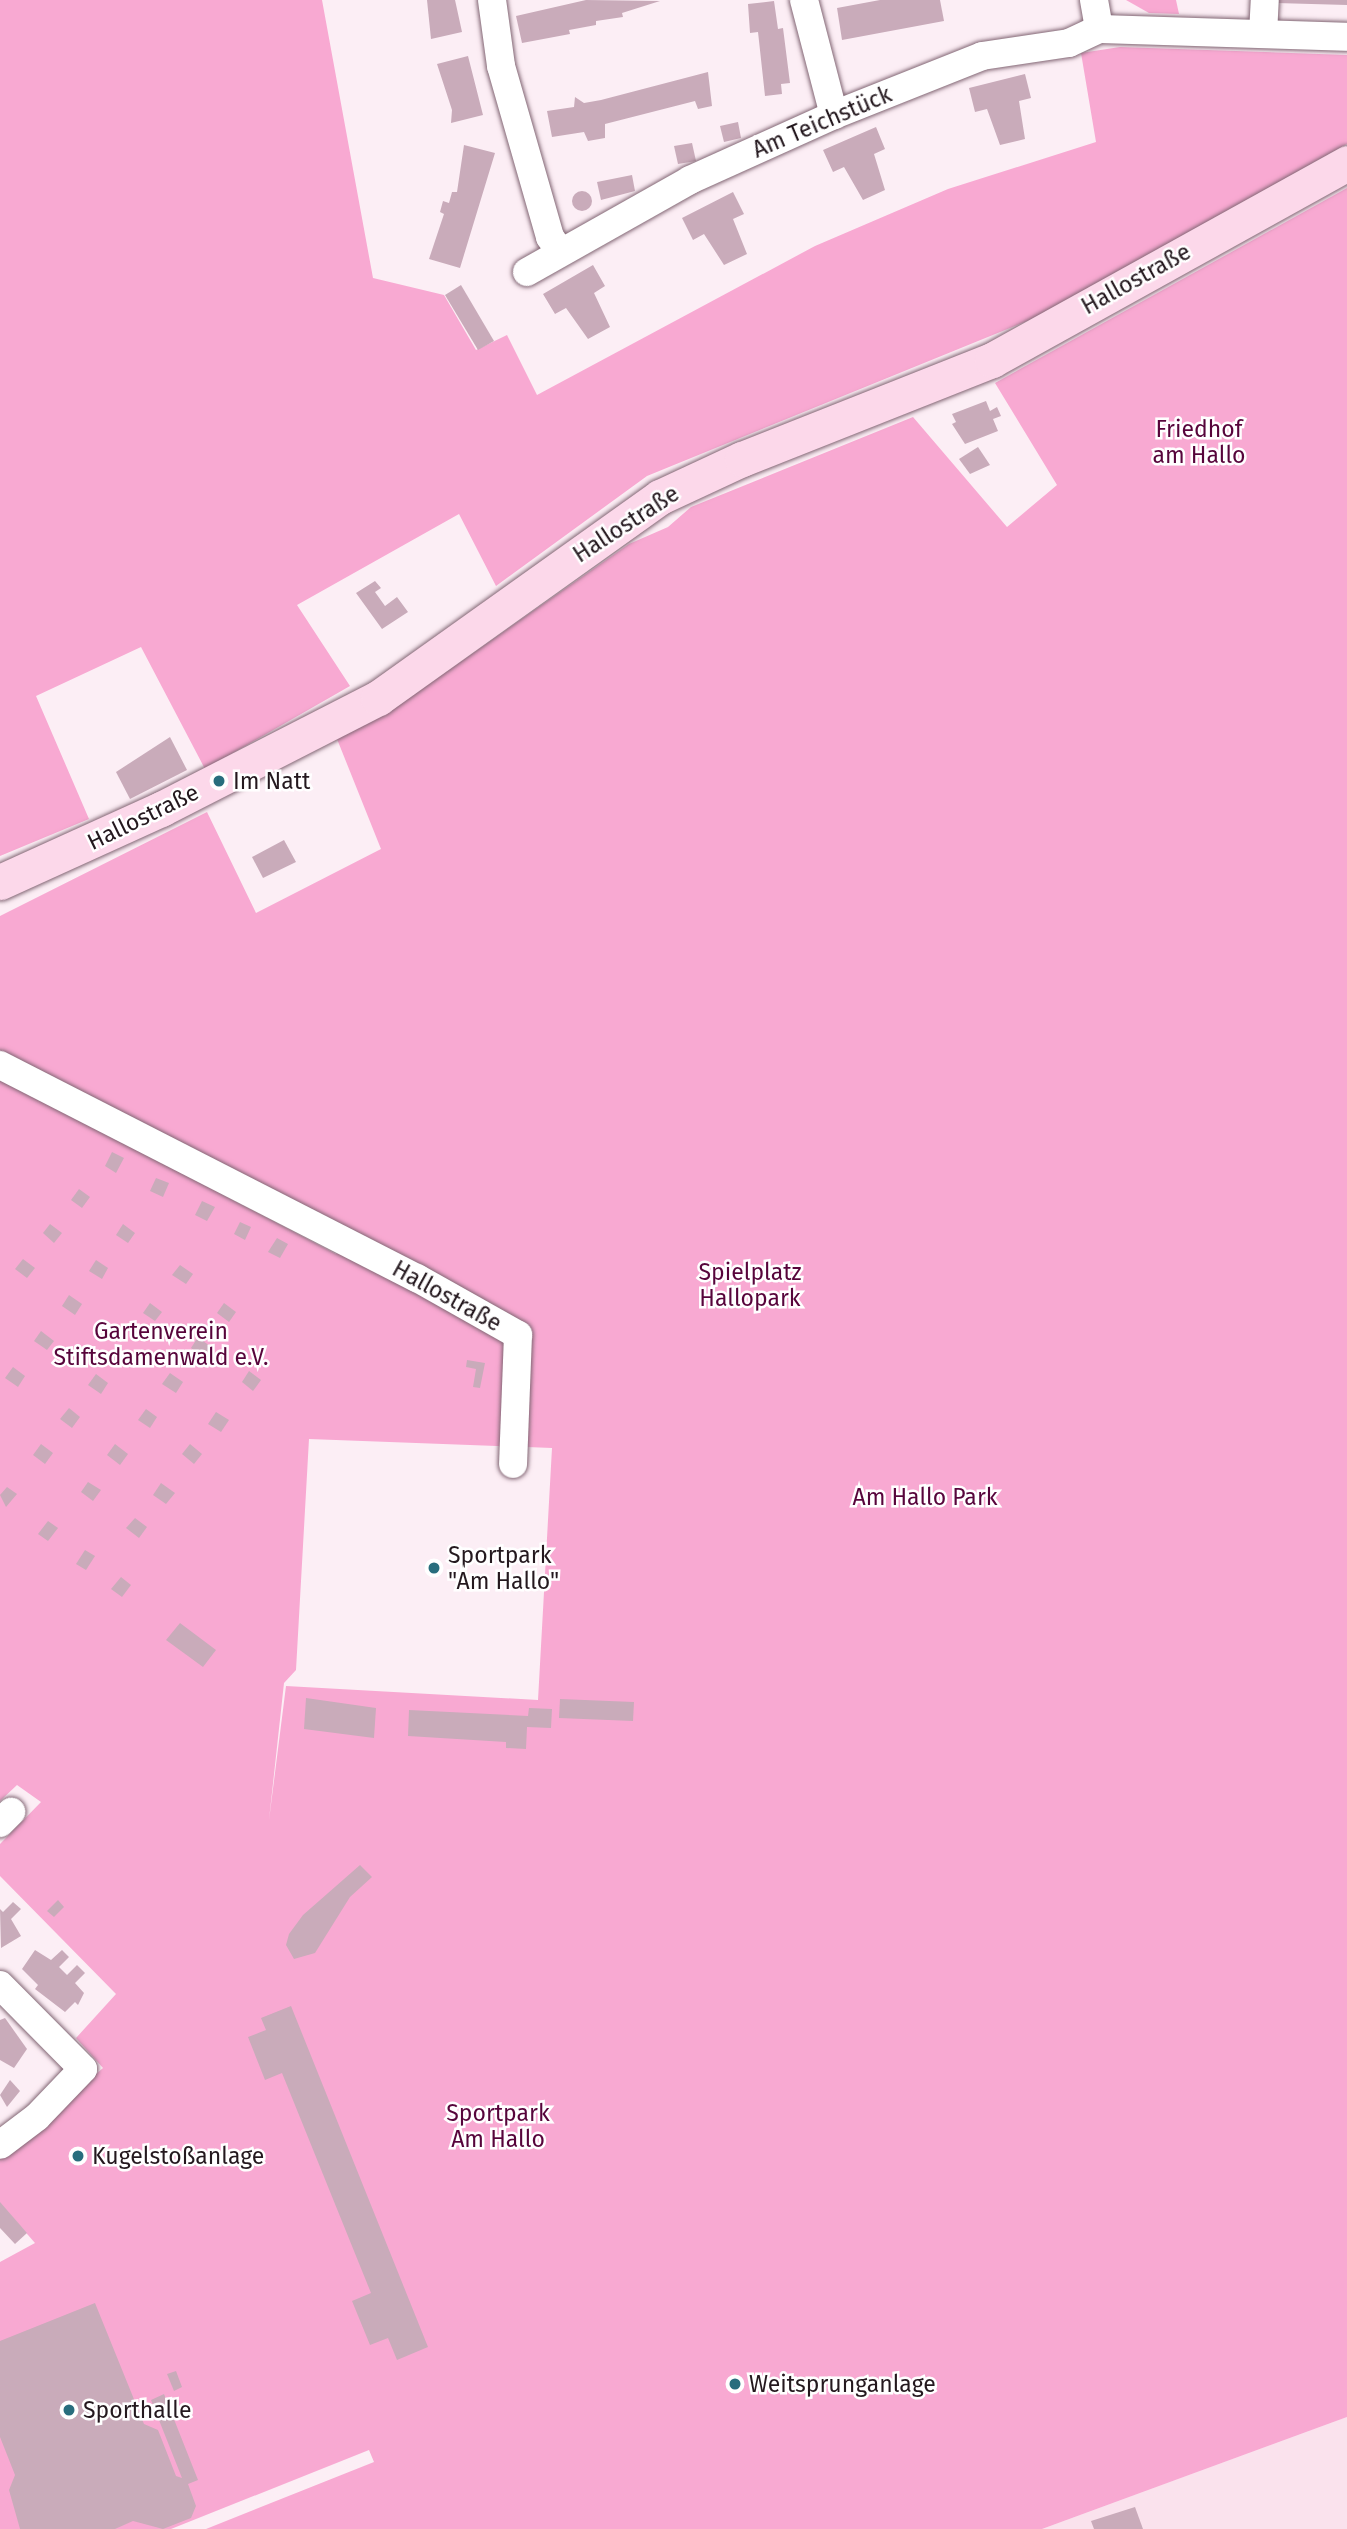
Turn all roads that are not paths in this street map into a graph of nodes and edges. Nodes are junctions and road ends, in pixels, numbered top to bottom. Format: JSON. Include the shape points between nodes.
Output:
{"nodes":[{"id":1,"x":492,"y":0,"type":"edge"},
{"id":2,"x":804,"y":0,"type":"edge"},
{"id":3,"x":1094,"y":0,"type":"edge"},
{"id":4,"x":1265,"y":0,"type":"edge"},
{"id":5,"x":1099,"y":29,"type":"junction"},
{"id":6,"x":1263,"y":34,"type":"junction"},
{"id":7,"x":1347,"y":37,"type":"edge"},
{"id":8,"x":834,"y":115,"type":"junction"},
{"id":9,"x":1347,"y":163,"type":"edge"},
{"id":10,"x":559,"y":250,"type":"junction"},
{"id":11,"x":527,"y":272,"type":"dead end"},
{"id":12,"x":0,"y":882,"type":"edge"},
{"id":13,"x":0,"y":1065,"type":"edge"},
{"id":14,"x":513,"y":1464,"type":"dead end"},
{"id":15,"x":0,"y":1985,"type":"edge"},
{"id":16,"x":0,"y":2145,"type":"edge"}],
"edges":[{"from":1,"to":10,"type":"street","via":[[501,66],[550,237]]},
{"from":2,"to":8,"type":"street"},
{"from":3,"to":5,"type":"street"},
{"from":4,"to":6,"type":"street"},
{"from":5,"to":6,"type":"street"},
{"from":5,"to":8,"type":"street","name":"Am Teichstück","via":[[1069,43],[982,56]]},
{"from":6,"to":7,"type":"street"},
{"from":8,"to":10,"type":"street","name":"Am Teichstück","via":[[690,180]]},
{"from":9,"to":12,"type":"main road","name":"Hallostraße","via":[[992,360],[742,459],[660,497],[378,698],[161,809]]},
{"from":10,"to":11,"type":"street","name":"Am Teichstück"},
{"from":13,"to":14,"type":"street","name":"Hallostraße","via":[[417,1278],[518,1335]]},
{"from":15,"to":16,"type":"street","via":[[83,2069],[37,2117]]}]}
